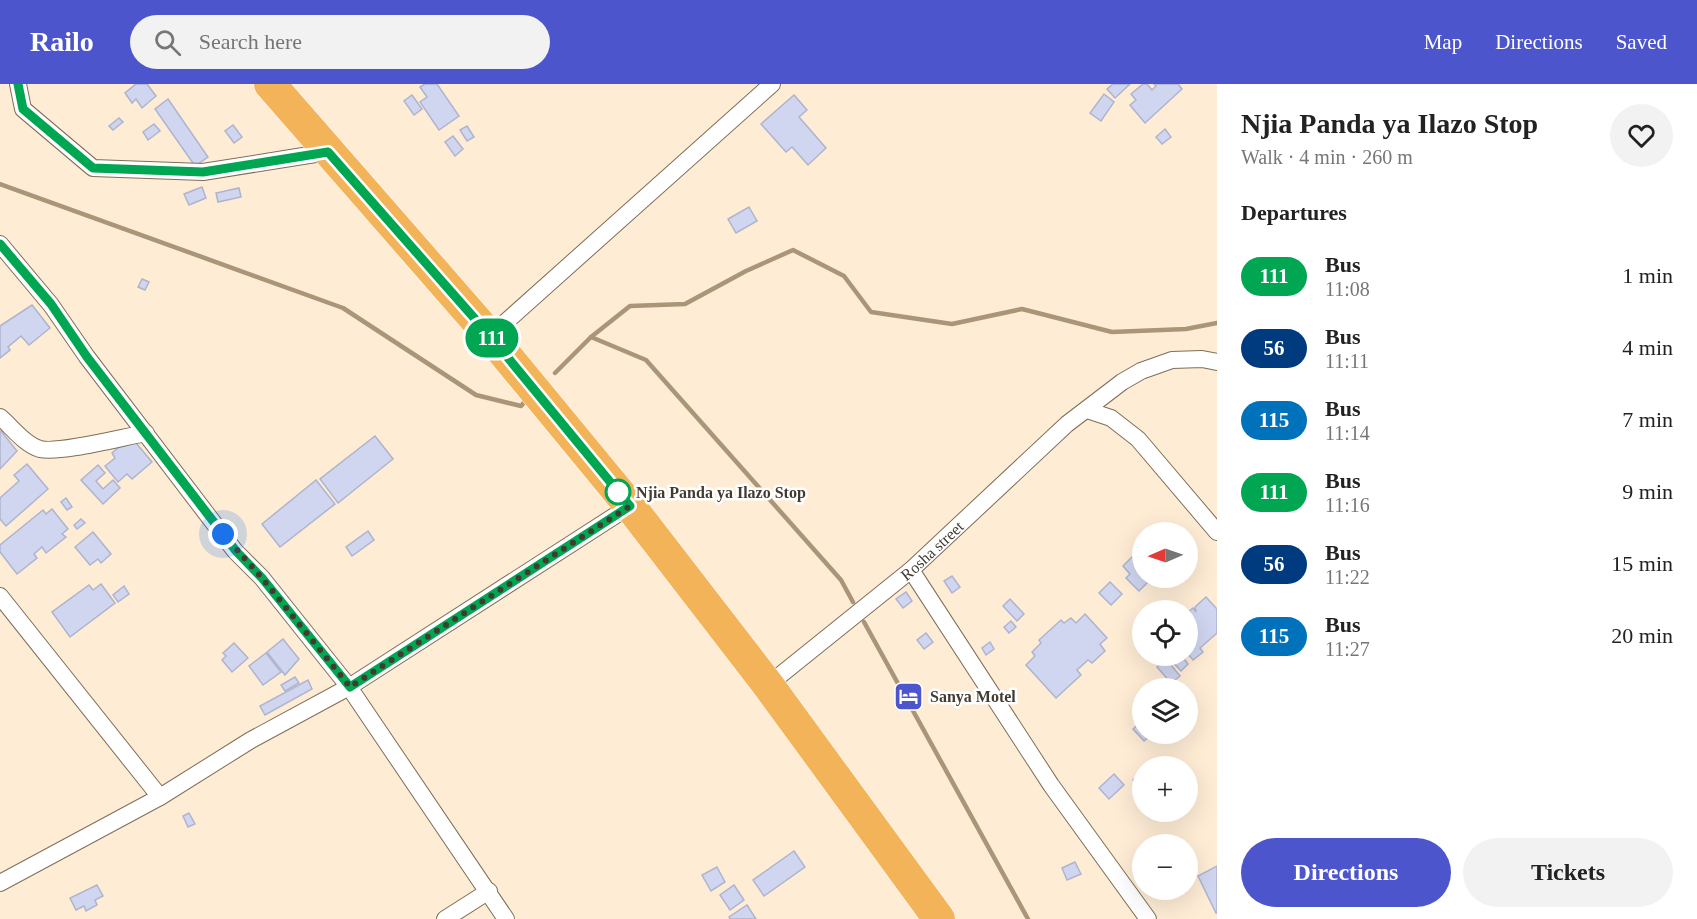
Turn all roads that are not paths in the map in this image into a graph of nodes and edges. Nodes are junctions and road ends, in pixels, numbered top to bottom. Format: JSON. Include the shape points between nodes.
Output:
{"nodes":[{"id":1,"x":18,"y":84,"type":"edge"},
{"id":2,"x":270,"y":84,"type":"edge"},
{"id":3,"x":772,"y":84,"type":"edge"},
{"id":4,"x":328,"y":152,"type":"junction"},
{"id":5,"x":0,"y":244,"type":"edge"},
{"id":6,"x":490,"y":336,"type":"junction"},
{"id":7,"x":1217,"y":362,"type":"edge"},
{"id":8,"x":1087,"y":410,"type":"junction"},
{"id":9,"x":0,"y":417,"type":"edge"},
{"id":10,"x":146,"y":433,"type":"junction"},
{"id":11,"x":630,"y":506,"type":"junction"},
{"id":12,"x":1217,"y":532,"type":"edge"},
{"id":13,"x":911,"y":570,"type":"junction"},
{"id":14,"x":0,"y":596,"type":"edge"},
{"id":15,"x":768,"y":685,"type":"junction"},
{"id":16,"x":350,"y":687,"type":"junction"},
{"id":17,"x":160,"y":797,"type":"junction"},
{"id":18,"x":0,"y":883,"type":"edge"},
{"id":19,"x":489,"y":891,"type":"junction"},
{"id":20,"x":445,"y":919,"type":"edge"},
{"id":21,"x":506,"y":919,"type":"edge"},
{"id":22,"x":939,"y":919,"type":"edge"},
{"id":23,"x":1148,"y":919,"type":"edge"}],
"edges":[{"from":1,"to":4,"type":"street","via":[[23,109],[93,168],[203,172]]},
{"from":2,"to":4,"type":"highway"},
{"from":3,"to":6,"type":"street"},
{"from":4,"to":6,"type":"highway"},
{"from":5,"to":10,"type":"street","via":[[51,304]]},
{"from":6,"to":11,"type":"highway"},
{"from":7,"to":8,"type":"street","name":"Rosha street","via":[[1180,359],[1163,363],[1129,377]]},
{"from":8,"to":12,"type":"street","via":[[1111,418],[1138,439]]},
{"from":8,"to":13,"type":"street","name":"Rosha street","via":[[1067,424]]},
{"from":9,"to":10,"type":"street","via":[[40,449]]},
{"from":10,"to":16,"type":"street","via":[[236,551]]},
{"from":11,"to":15,"type":"highway"},
{"from":11,"to":16,"type":"street"},
{"from":13,"to":15,"type":"street","name":"Rosha street"},
{"from":13,"to":23,"type":"street","via":[[1051,786]]},
{"from":14,"to":17,"type":"street"},
{"from":15,"to":22,"type":"highway"},
{"from":16,"to":17,"type":"street","via":[[250,740]]},
{"from":16,"to":19,"type":"street"},
{"from":17,"to":18,"type":"street"},
{"from":19,"to":20,"type":"street"},
{"from":19,"to":21,"type":"street"}]}
